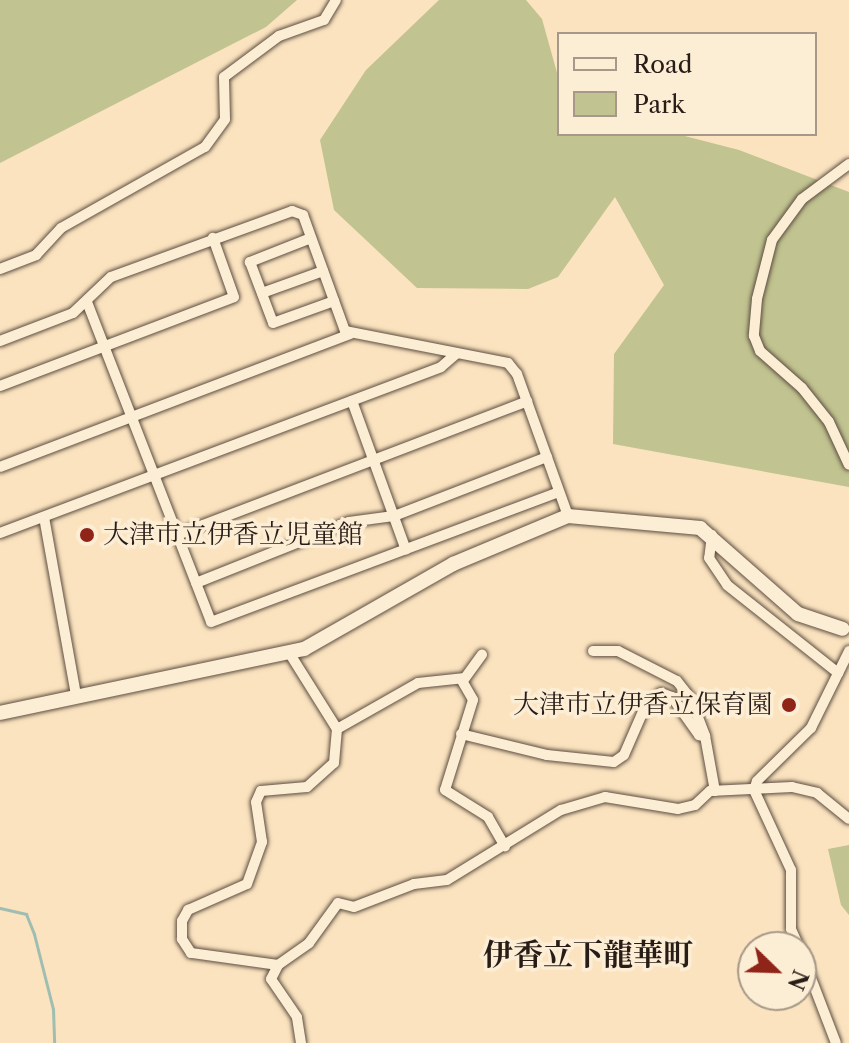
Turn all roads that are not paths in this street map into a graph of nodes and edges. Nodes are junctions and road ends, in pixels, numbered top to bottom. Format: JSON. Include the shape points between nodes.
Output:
{"nodes":[{"id":1,"x":336,"y":0,"type":"edge"},
{"id":2,"x":849,"y":164,"type":"edge"},
{"id":3,"x":213,"y":238,"type":"junction"},
{"id":4,"x":311,"y":238,"type":"junction"},
{"id":5,"x":0,"y":269,"type":"edge"},
{"id":6,"x":323,"y":271,"type":"junction"},
{"id":7,"x":262,"y":293,"type":"junction"},
{"id":8,"x":334,"y":301,"type":"junction"},
{"id":9,"x":87,"y":302,"type":"junction"},
{"id":10,"x":351,"y":334,"type":"junction"},
{"id":11,"x":0,"y":341,"type":"edge"},
{"id":12,"x":105,"y":347,"type":"junction"},
{"id":13,"x":456,"y":354,"type":"junction"},
{"id":14,"x":0,"y":386,"type":"edge"},
{"id":15,"x":352,"y":401,"type":"junction"},
{"id":16,"x":527,"y":401,"type":"junction"},
{"id":17,"x":132,"y":417,"type":"junction"},
{"id":18,"x":547,"y":457,"type":"junction"},
{"id":19,"x":373,"y":460,"type":"junction"},
{"id":20,"x":849,"y":465,"type":"edge"},
{"id":21,"x":0,"y":467,"type":"edge"},
{"id":22,"x":154,"y":475,"type":"junction"},
{"id":23,"x":559,"y":492,"type":"junction"},
{"id":24,"x":394,"y":516,"type":"junction"},
{"id":25,"x":568,"y":516,"type":"junction"},
{"id":26,"x":44,"y":517,"type":"junction"},
{"id":27,"x":0,"y":533,"type":"edge"},
{"id":28,"x":177,"y":535,"type":"junction"},
{"id":29,"x":712,"y":535,"type":"junction"},
{"id":30,"x":406,"y":550,"type":"junction"},
{"id":31,"x":196,"y":583,"type":"junction"},
{"id":32,"x":843,"y":629,"type":"dead end"},
{"id":33,"x":593,"y":651,"type":"dead end"},
{"id":34,"x":849,"y":651,"type":"edge"},
{"id":35,"x":290,"y":654,"type":"junction"},
{"id":36,"x":482,"y":655,"type":"dead end"},
{"id":37,"x":838,"y":673,"type":"junction"},
{"id":38,"x":461,"y":679,"type":"junction"},
{"id":39,"x":76,"y":695,"type":"junction"},
{"id":40,"x":0,"y":713,"type":"edge"},
{"id":41,"x":337,"y":729,"type":"junction"},
{"id":42,"x":461,"y":734,"type":"junction"},
{"id":43,"x":705,"y":736,"type":"junction"},
{"id":44,"x":754,"y":790,"type":"junction"},
{"id":45,"x":715,"y":791,"type":"junction"},
{"id":46,"x":849,"y":819,"type":"edge"},
{"id":47,"x":505,"y":846,"type":"junction"},
{"id":48,"x":792,"y":931,"type":"edge"},
{"id":49,"x":278,"y":965,"type":"junction"},
{"id":50,"x":817,"y":994,"type":"edge"},
{"id":51,"x":301,"y":1043,"type":"edge"},
{"id":52,"x":836,"y":1043,"type":"edge"}],
"edges":[{"from":1,"to":5,"type":"street","via":[[324,20],[279,36],[224,77],[225,119],[205,147],[61,228],[36,255]]},
{"from":2,"to":20,"type":"street","via":[[802,199],[772,240],[754,336],[760,351],[802,388],[829,422]]},
{"from":3,"to":4,"type":"street","via":[[292,211],[303,215]]},
{"from":3,"to":9,"type":"street","via":[[111,277]]},
{"from":3,"to":12,"type":"street","via":[[234,297]]},
{"from":4,"to":6,"type":"street"},
{"from":4,"to":7,"type":"street","via":[[250,262]]},
{"from":6,"to":7,"type":"street"},
{"from":6,"to":8,"type":"street"},
{"from":7,"to":8,"type":"street","via":[[273,323]]},
{"from":8,"to":10,"type":"street"},
{"from":9,"to":11,"type":"street","via":[[73,313]]},
{"from":9,"to":12,"type":"street"},
{"from":10,"to":13,"type":"street"},
{"from":10,"to":17,"type":"street"},
{"from":12,"to":14,"type":"street"},
{"from":12,"to":17,"type":"street"},
{"from":13,"to":15,"type":"street","via":[[441,367]]},
{"from":13,"to":16,"type":"street","via":[[508,363]]},
{"from":15,"to":19,"type":"street"},
{"from":15,"to":22,"type":"street"},
{"from":16,"to":18,"type":"street"},
{"from":16,"to":19,"type":"street"},
{"from":17,"to":21,"type":"street"},
{"from":17,"to":22,"type":"street"},
{"from":18,"to":23,"type":"street"},
{"from":18,"to":24,"type":"street"},
{"from":19,"to":24,"type":"street"},
{"from":19,"to":28,"type":"street"},
{"from":22,"to":26,"type":"street"},
{"from":22,"to":28,"type":"street"},
{"from":23,"to":25,"type":"street"},
{"from":23,"to":30,"type":"street"},
{"from":24,"to":30,"type":"street"},
{"from":24,"to":31,"type":"street","via":[[349,522]]},
{"from":25,"to":29,"type":"street","via":[[686,523]]},
{"from":25,"to":35,"type":"street","via":[[453,564]]},
{"from":26,"to":27,"type":"street"},
{"from":26,"to":39,"type":"street"},
{"from":28,"to":31,"type":"street"},
{"from":29,"to":32,"type":"street","via":[[798,614]]},
{"from":29,"to":37,"type":"street","via":[[709,558],[720,578]]},
{"from":30,"to":31,"type":"street","via":[[211,622]]},
{"from":33,"to":43,"type":"street","via":[[618,651],[677,681],[691,699]]},
{"from":34,"to":37,"type":"street"},
{"from":35,"to":39,"type":"street"},
{"from":35,"to":41,"type":"street"},
{"from":36,"to":38,"type":"street"},
{"from":37,"to":44,"type":"street","via":[[811,728]]},
{"from":38,"to":41,"type":"street","via":[[418,683]]},
{"from":38,"to":42,"type":"street","via":[[473,700]]},
{"from":39,"to":40,"type":"street"},
{"from":41,"to":49,"type":"street","via":[[334,763],[324,777],[307,787],[261,791],[256,802],[262,842],[247,884],[188,910],[182,921],[182,939],[191,953]]},
{"from":42,"to":43,"type":"street","via":[[547,755],[614,762],[624,755],[645,707],[661,693],[672,697]]},
{"from":42,"to":47,"type":"street","via":[[445,790],[488,817]]},
{"from":43,"to":45,"type":"street"},
{"from":44,"to":45,"type":"street"},
{"from":44,"to":46,"type":"street","via":[[810,790]]},
{"from":44,"to":48,"type":"street","via":[[791,870]]},
{"from":45,"to":47,"type":"street","via":[[678,809],[605,797],[592,800],[561,810]]},
{"from":47,"to":49,"type":"street","via":[[447,880],[414,884],[354,907],[338,903],[309,943]]},
{"from":49,"to":51,"type":"street","via":[[271,979],[297,1017]]},
{"from":50,"to":52,"type":"street"}]}
